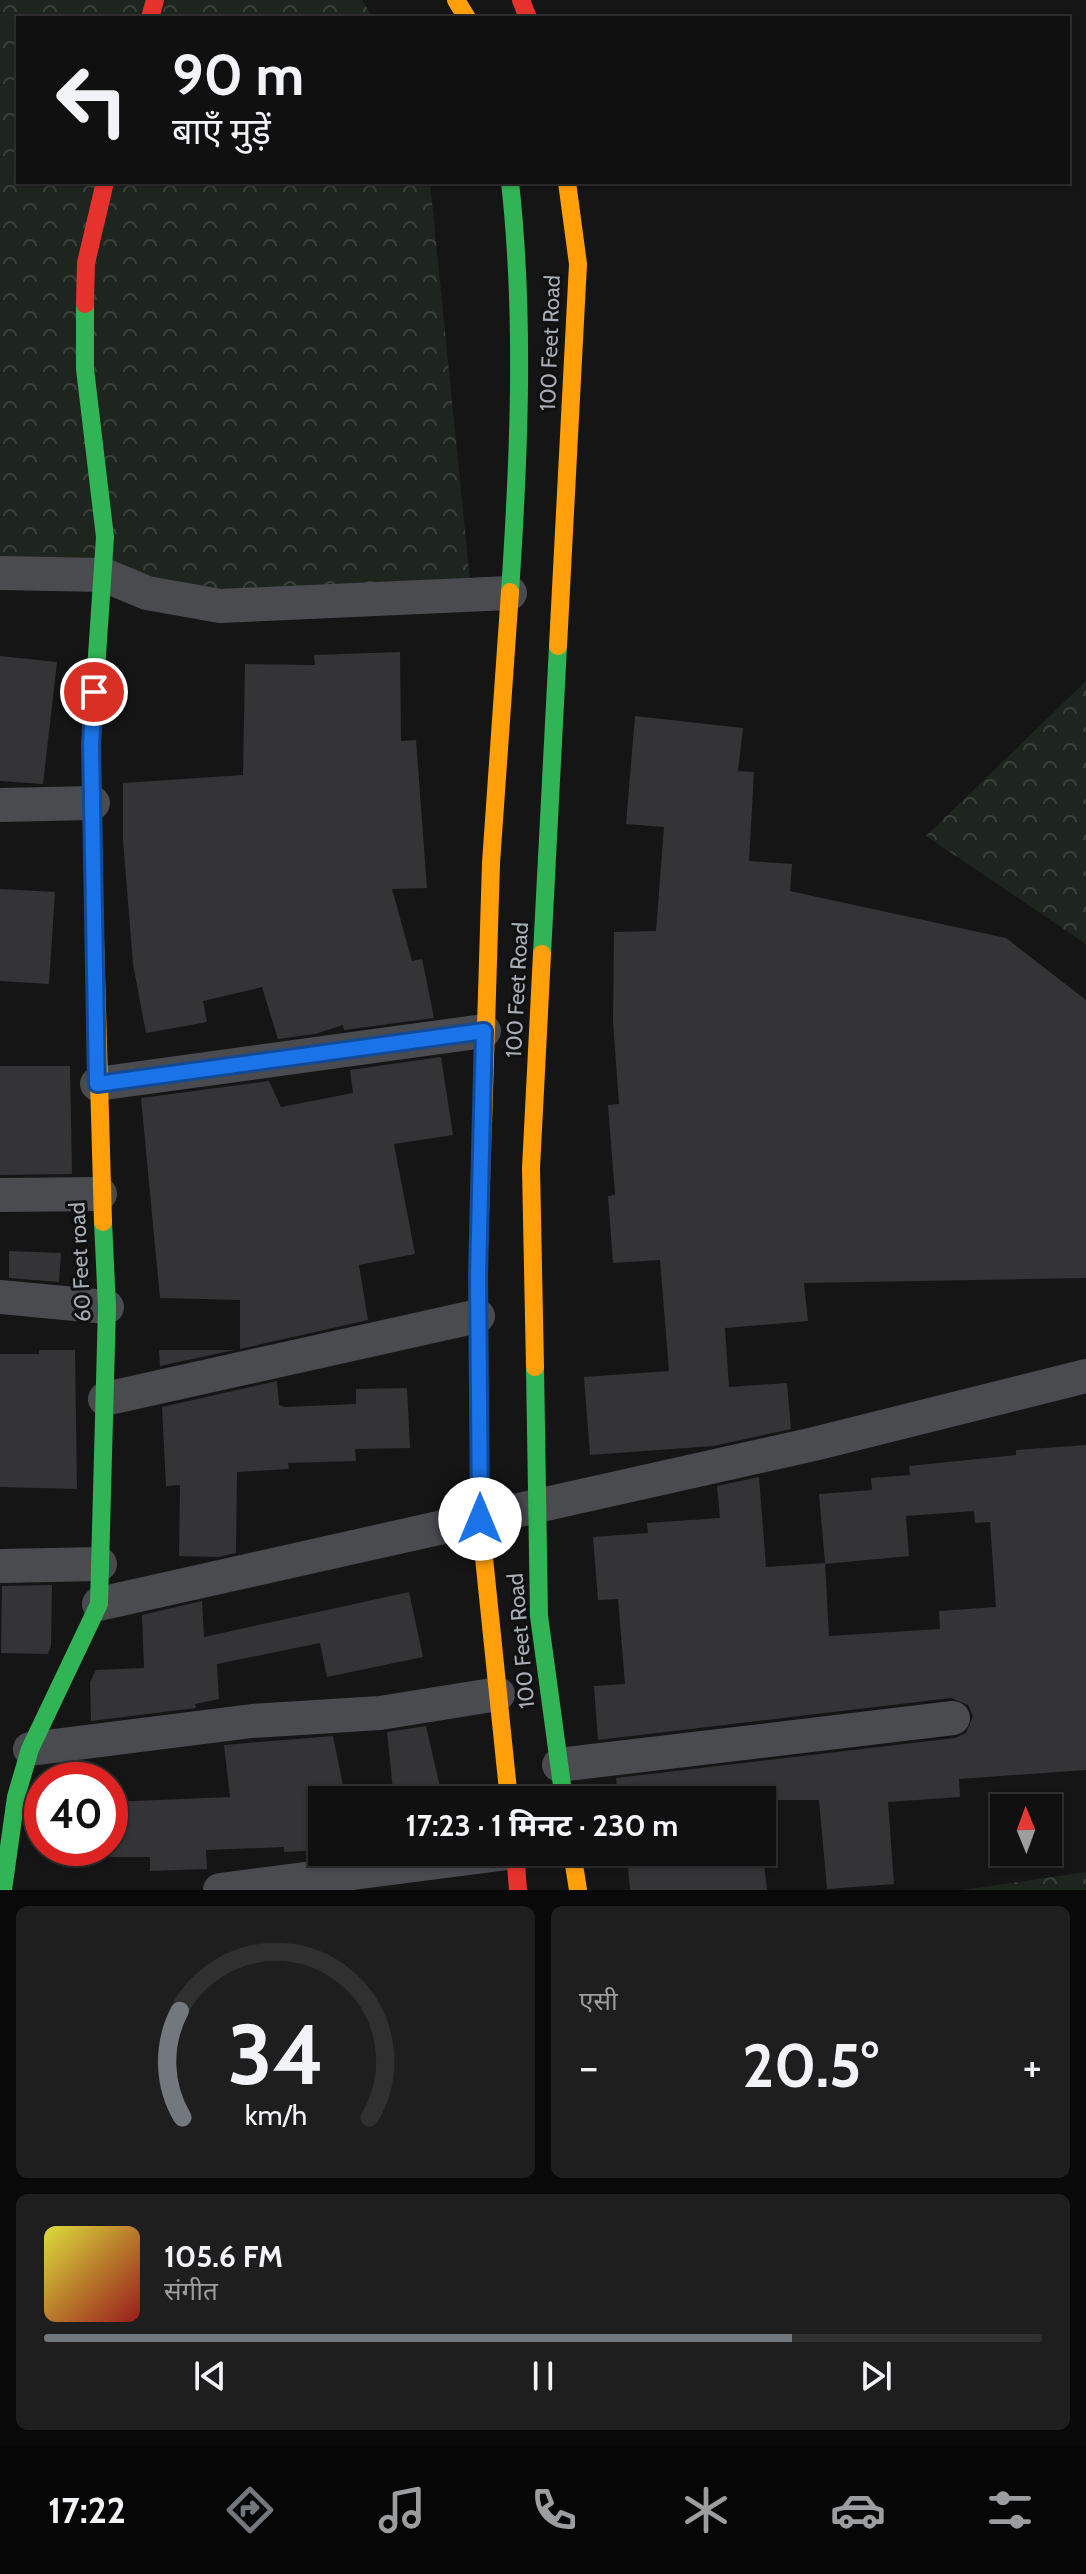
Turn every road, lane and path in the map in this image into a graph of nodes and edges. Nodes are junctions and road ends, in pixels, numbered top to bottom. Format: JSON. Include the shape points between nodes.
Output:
{"nodes":[{"id":1,"x":105,"y":184,"type":"edge"},
{"id":2,"x":510,"y":184,"type":"edge"},
{"id":3,"x":567,"y":184,"type":"edge"},
{"id":4,"x":0,"y":573,"type":"edge"},
{"id":5,"x":104,"y":575,"type":"junction"},
{"id":6,"x":510,"y":593,"type":"junction"},
{"id":7,"x":93,"y":803,"type":"junction"},
{"id":8,"x":0,"y":805,"type":"edge"},
{"id":9,"x":484,"y":1031,"type":"junction"},
{"id":10,"x":97,"y":1084,"type":"junction"},
{"id":11,"x":100,"y":1194,"type":"junction"},
{"id":12,"x":0,"y":1195,"type":"edge"},
{"id":13,"x":0,"y":1297,"type":"edge"},
{"id":14,"x":107,"y":1307,"type":"junction"},
{"id":15,"x":478,"y":1316,"type":"junction"},
{"id":16,"x":1086,"y":1376,"type":"edge"},
{"id":17,"x":105,"y":1399,"type":"junction"},
{"id":18,"x":537,"y":1507,"type":"junction"},
{"id":19,"x":480,"y":1519,"type":"junction"},
{"id":20,"x":100,"y":1564,"type":"junction"},
{"id":21,"x":0,"y":1566,"type":"edge"},
{"id":22,"x":99,"y":1604,"type":"junction"},
{"id":23,"x":498,"y":1694,"type":"junction"},
{"id":24,"x":953,"y":1718,"type":"dead end"},
{"id":25,"x":30,"y":1749,"type":"junction"},
{"id":26,"x":559,"y":1765,"type":"junction"},
{"id":27,"x":508,"y":1786,"type":"edge"},
{"id":28,"x":562,"y":1786,"type":"edge"},
{"id":29,"x":8,"y":1798,"type":"edge"},
{"id":30,"x":406,"y":1866,"type":"edge"},
{"id":31,"x":516,"y":1866,"type":"edge"},
{"id":32,"x":574,"y":1866,"type":"edge"},
{"id":33,"x":3,"y":1890,"type":"edge"},
{"id":34,"x":220,"y":1890,"type":"edge"},
{"id":35,"x":518,"y":1890,"type":"edge"},
{"id":36,"x":578,"y":1890,"type":"edge"}],
"edges":[{"from":1,"to":5,"type":"street","name":"60 Feet road","via":[[86,263],[84,319],[85,369],[102,495]]},
{"from":2,"to":6,"type":"street","name":"100 Feet Road","via":[[517,245],[516,504]]},
{"from":3,"to":18,"type":"street","name":"100 Feet Road","via":[[578,264],[531,1168]]},
{"from":4,"to":5,"type":"street"},
{"from":5,"to":6,"type":"street","via":[[147,593],[220,606]]},
{"from":5,"to":7,"type":"street","name":"60 Feet road","via":[[97,614]]},
{"from":6,"to":9,"type":"street","name":"100 Feet Road"},
{"from":7,"to":8,"type":"street"},
{"from":7,"to":10,"type":"street","name":"60 Feet road"},
{"from":9,"to":10,"type":"street"},
{"from":9,"to":15,"type":"street","name":"100 Feet Road"},
{"from":10,"to":11,"type":"street","name":"60 Feet road"},
{"from":11,"to":12,"type":"street"},
{"from":11,"to":14,"type":"street","name":"60 Feet road"},
{"from":13,"to":14,"type":"street"},
{"from":14,"to":17,"type":"street","name":"60 Feet road"},
{"from":15,"to":17,"type":"street"},
{"from":15,"to":19,"type":"street","name":"100 Feet Road"},
{"from":16,"to":18,"type":"street"},
{"from":17,"to":20,"type":"street","name":"60 Feet road"},
{"from":18,"to":19,"type":"street"},
{"from":18,"to":26,"type":"street","name":"100 Feet Road","via":[[539,1616]]},
{"from":19,"to":22,"type":"street"},
{"from":19,"to":23,"type":"street","name":"100 Feet Road"},
{"from":20,"to":21,"type":"street"},
{"from":20,"to":22,"type":"street","name":"60 Feet road"},
{"from":22,"to":25,"type":"street","name":"60 Feet road"},
{"from":23,"to":25,"type":"street","via":[[380,1713],[252,1721]]},
{"from":23,"to":27,"type":"street","name":"100 Feet Road"},
{"from":24,"to":26,"type":"street"},
{"from":25,"to":29,"type":"street","name":"60 Feet road"},
{"from":26,"to":28,"type":"street","name":"100 Feet Road"},
{"from":29,"to":33,"type":"street","name":"60 Feet road"},
{"from":30,"to":34,"type":"street"},
{"from":31,"to":35,"type":"street"},
{"from":32,"to":36,"type":"street"}]}
